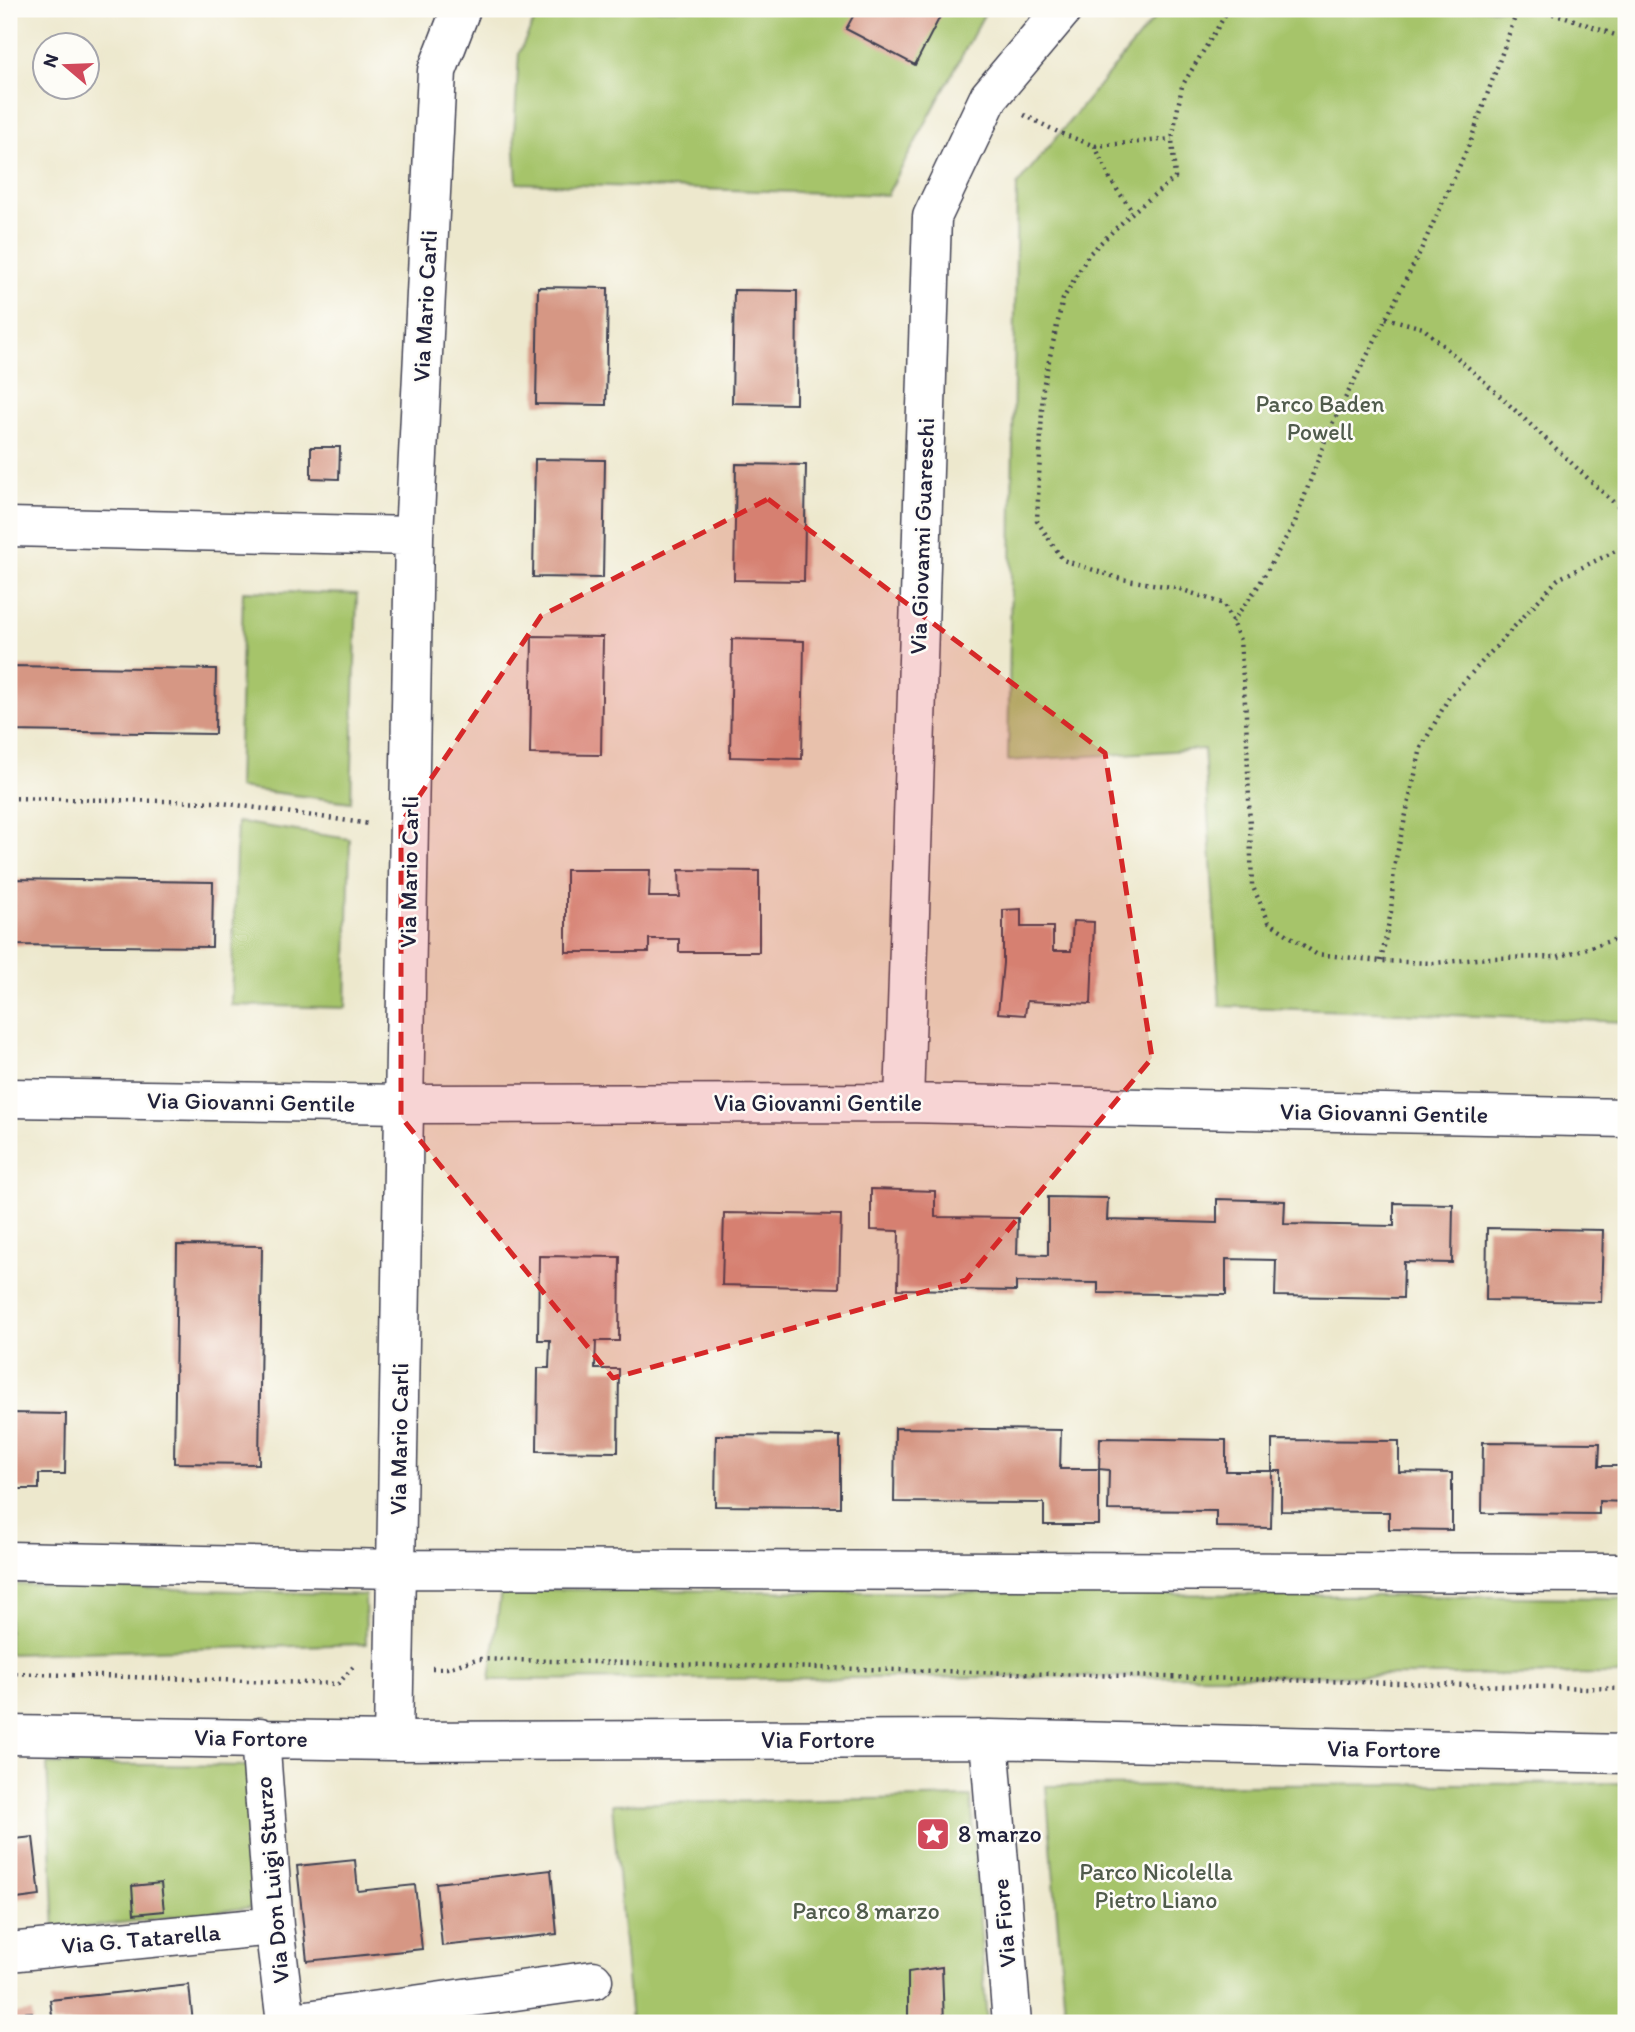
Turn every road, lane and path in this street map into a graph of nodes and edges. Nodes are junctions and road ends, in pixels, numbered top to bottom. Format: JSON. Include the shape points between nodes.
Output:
{"nodes":[{"id":1,"x":461,"y":9,"type":"edge"},
{"id":2,"x":1063,"y":9,"type":"edge"},
{"id":3,"x":1229,"y":9,"type":"edge"},
{"id":4,"x":1518,"y":9,"type":"edge"},
{"id":5,"x":1532,"y":9,"type":"edge"},
{"id":6,"x":1626,"y":39,"type":"edge"},
{"id":7,"x":989,"y":97,"type":"junction"},
{"id":8,"x":1172,"y":139,"type":"junction"},
{"id":9,"x":1095,"y":146,"type":"junction"},
{"id":10,"x":1133,"y":212,"type":"junction"},
{"id":11,"x":1385,"y":317,"type":"junction"},
{"id":12,"x":1626,"y":514,"type":"edge"},
{"id":13,"x":9,"y":527,"type":"edge"},
{"id":14,"x":414,"y":536,"type":"junction"},
{"id":15,"x":1626,"y":545,"type":"edge"},
{"id":16,"x":1232,"y":622,"type":"junction"},
{"id":17,"x":9,"y":798,"type":"edge"},
{"id":18,"x":409,"y":829,"type":"junction"},
{"id":19,"x":1626,"y":936,"type":"edge"},
{"id":20,"x":1381,"y":961,"type":"junction"},
{"id":21,"x":9,"y":1098,"type":"edge"},
{"id":22,"x":904,"y":1102,"type":"junction"},
{"id":23,"x":405,"y":1104,"type":"junction"},
{"id":24,"x":1626,"y":1118,"type":"edge"},
{"id":25,"x":9,"y":1561,"type":"edge"},
{"id":26,"x":397,"y":1569,"type":"junction"},
{"id":27,"x":1626,"y":1573,"type":"edge"},
{"id":28,"x":395,"y":1667,"type":"junction"},
{"id":29,"x":9,"y":1673,"type":"edge"},
{"id":30,"x":1626,"y":1689,"type":"edge"},
{"id":31,"x":9,"y":1735,"type":"edge"},
{"id":32,"x":260,"y":1737,"type":"junction"},
{"id":33,"x":989,"y":1739,"type":"junction"},
{"id":34,"x":393,"y":1741,"type":"junction"},
{"id":35,"x":1626,"y":1754,"type":"edge"},
{"id":36,"x":274,"y":1926,"type":"junction"},
{"id":37,"x":9,"y":1952,"type":"edge"},
{"id":38,"x":593,"y":1980,"type":"dead end"},
{"id":39,"x":286,"y":2023,"type":"edge"},
{"id":40,"x":1012,"y":2023,"type":"edge"}],
"edges":[{"from":1,"to":14,"type":"street","name":"Via Mario Carli","via":[[437,71]]},
{"from":2,"to":7,"type":"street","name":"Via Giovanni Guareschi"},
{"from":3,"to":8,"type":"path","via":[[1182,86]]},
{"from":4,"to":11,"type":"path","via":[[1469,145]]},
{"from":5,"to":6,"type":"path"},
{"from":7,"to":9,"type":"path"},
{"from":7,"to":22,"type":"street","name":"Via Giovanni Guareschi","via":[[932,217]]},
{"from":8,"to":9,"type":"path"},
{"from":8,"to":10,"type":"path","via":[[1175,178]]},
{"from":9,"to":10,"type":"path","via":[[1111,181]]},
{"from":10,"to":16,"type":"path","via":[[1088,254],[1063,299],[1043,387],[1037,521],[1063,559],[1121,579],[1177,588],[1223,604]]},
{"from":11,"to":12,"type":"path","via":[[1423,328]]},
{"from":11,"to":16,"type":"path","via":[[1329,430],[1295,522]]},
{"from":13,"to":14,"type":"street"},
{"from":14,"to":18,"type":"street","name":"Via Mario Carli"},
{"from":15,"to":20,"type":"path","via":[[1558,579],[1448,699],[1421,748],[1394,867]]},
{"from":16,"to":20,"type":"path","via":[[1240,640],[1246,715],[1252,886],[1269,922],[1316,954]]},
{"from":17,"to":18,"type":"path","via":[[215,802]]},
{"from":18,"to":23,"type":"street","name":"Via Mario Carli"},
{"from":19,"to":20,"type":"path","via":[[1558,957]]},
{"from":21,"to":23,"type":"street","name":"Via Giovanni Gentile"},
{"from":22,"to":23,"type":"street","name":"Via Giovanni Gentile"},
{"from":22,"to":24,"type":"street","name":"Via Giovanni Gentile"},
{"from":23,"to":26,"type":"street","name":"Via Mario Carli"},
{"from":25,"to":26,"type":"street"},
{"from":26,"to":27,"type":"street"},
{"from":26,"to":28,"type":"street","name":"Via Mario Carli"},
{"from":28,"to":29,"type":"path","via":[[354,1667],[338,1684]]},
{"from":28,"to":30,"type":"path","via":[[447,1668],[477,1659]]},
{"from":28,"to":34,"type":"street","name":"Via Mario Carli"},
{"from":31,"to":32,"type":"street","name":"Via Fortore"},
{"from":32,"to":34,"type":"street","name":"Via Fortore"},
{"from":32,"to":36,"type":"street","name":"Via Don Luigi Sturzo"},
{"from":33,"to":34,"type":"street","name":"Via Fortore"},
{"from":33,"to":35,"type":"street","name":"Via Fortore"},
{"from":33,"to":40,"type":"street","name":"Via Fiore"},
{"from":36,"to":37,"type":"street","name":"Via G. Tatarella"},
{"from":36,"to":39,"type":"street","name":"Via Don Luigi Sturzo"},
{"from":38,"to":39,"type":"street"}]}
